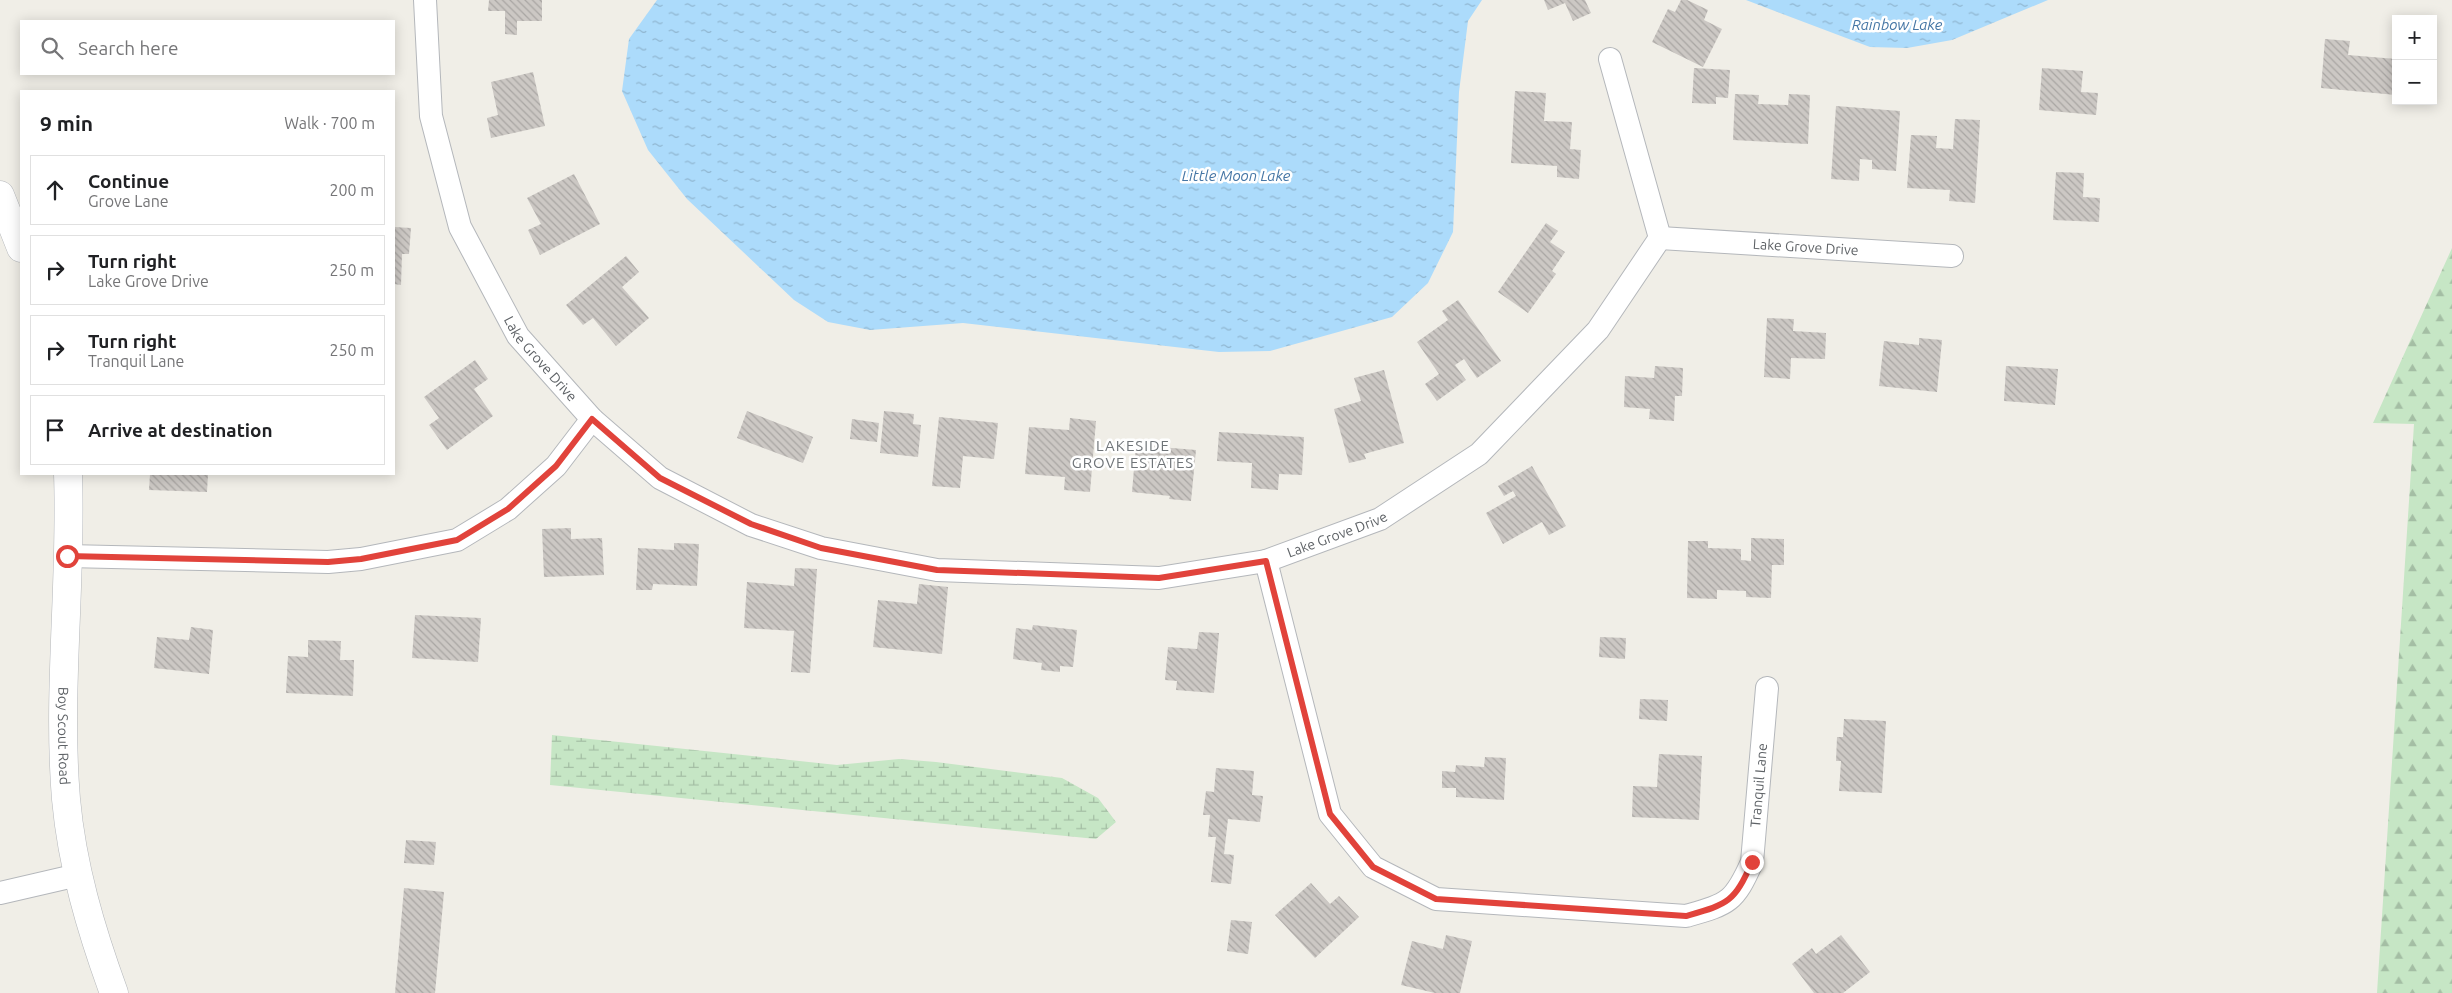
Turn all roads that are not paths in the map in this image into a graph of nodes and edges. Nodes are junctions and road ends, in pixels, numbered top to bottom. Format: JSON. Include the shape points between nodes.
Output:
{"nodes":[{"id":1,"x":425,"y":0,"type":"edge"},
{"id":2,"x":1610,"y":59,"type":"dead end"},
{"id":3,"x":0,"y":195,"type":"edge"},
{"id":4,"x":1660,"y":238,"type":"junction"},
{"id":5,"x":20,"y":245,"type":"edge"},
{"id":6,"x":1952,"y":256,"type":"dead end"},
{"id":7,"x":592,"y":419,"type":"junction"},
{"id":8,"x":68,"y":475,"type":"edge"},
{"id":9,"x":67,"y":556,"type":"junction"},
{"id":10,"x":1266,"y":561,"type":"junction"},
{"id":11,"x":1767,"y":688,"type":"dead end"},
{"id":12,"x":78,"y":875,"type":"junction"},
{"id":13,"x":0,"y":893,"type":"edge"},
{"id":14,"x":114,"y":993,"type":"edge"}],
"edges":[{"from":1,"to":7,"type":"street","name":"Lake Grove Drive","via":[[431,116],[460,227],[518,336]]},
{"from":2,"to":4,"type":"street"},
{"from":3,"to":5,"type":"street"},
{"from":4,"to":6,"type":"street","name":"Lake Grove Drive"},
{"from":4,"to":10,"type":"street","name":"Lake Grove Drive","via":[[1598,330],[1479,454],[1380,519]]},
{"from":7,"to":9,"type":"street","via":[[549,472],[508,509],[457,540],[361,559],[328,562]]},
{"from":7,"to":10,"type":"street","name":"Lake Grove Drive","via":[[660,478],[751,524],[821,548],[937,570],[1159,578]]},
{"from":8,"to":9,"type":"street","name":"Boy Scout Road"},
{"from":9,"to":12,"type":"street","name":"Boy Scout Road","via":[[63,698],[65,774],[69,825]]},
{"from":10,"to":11,"type":"street","name":"Tranquil Lane","via":[[1330,814],[1373,867],[1436,899],[1686,916],[1721,906],[1741,888],[1752,862]]},
{"from":12,"to":13,"type":"street"},
{"from":12,"to":14,"type":"street","name":"Boy Scout Road","via":[[97,946]]}]}
